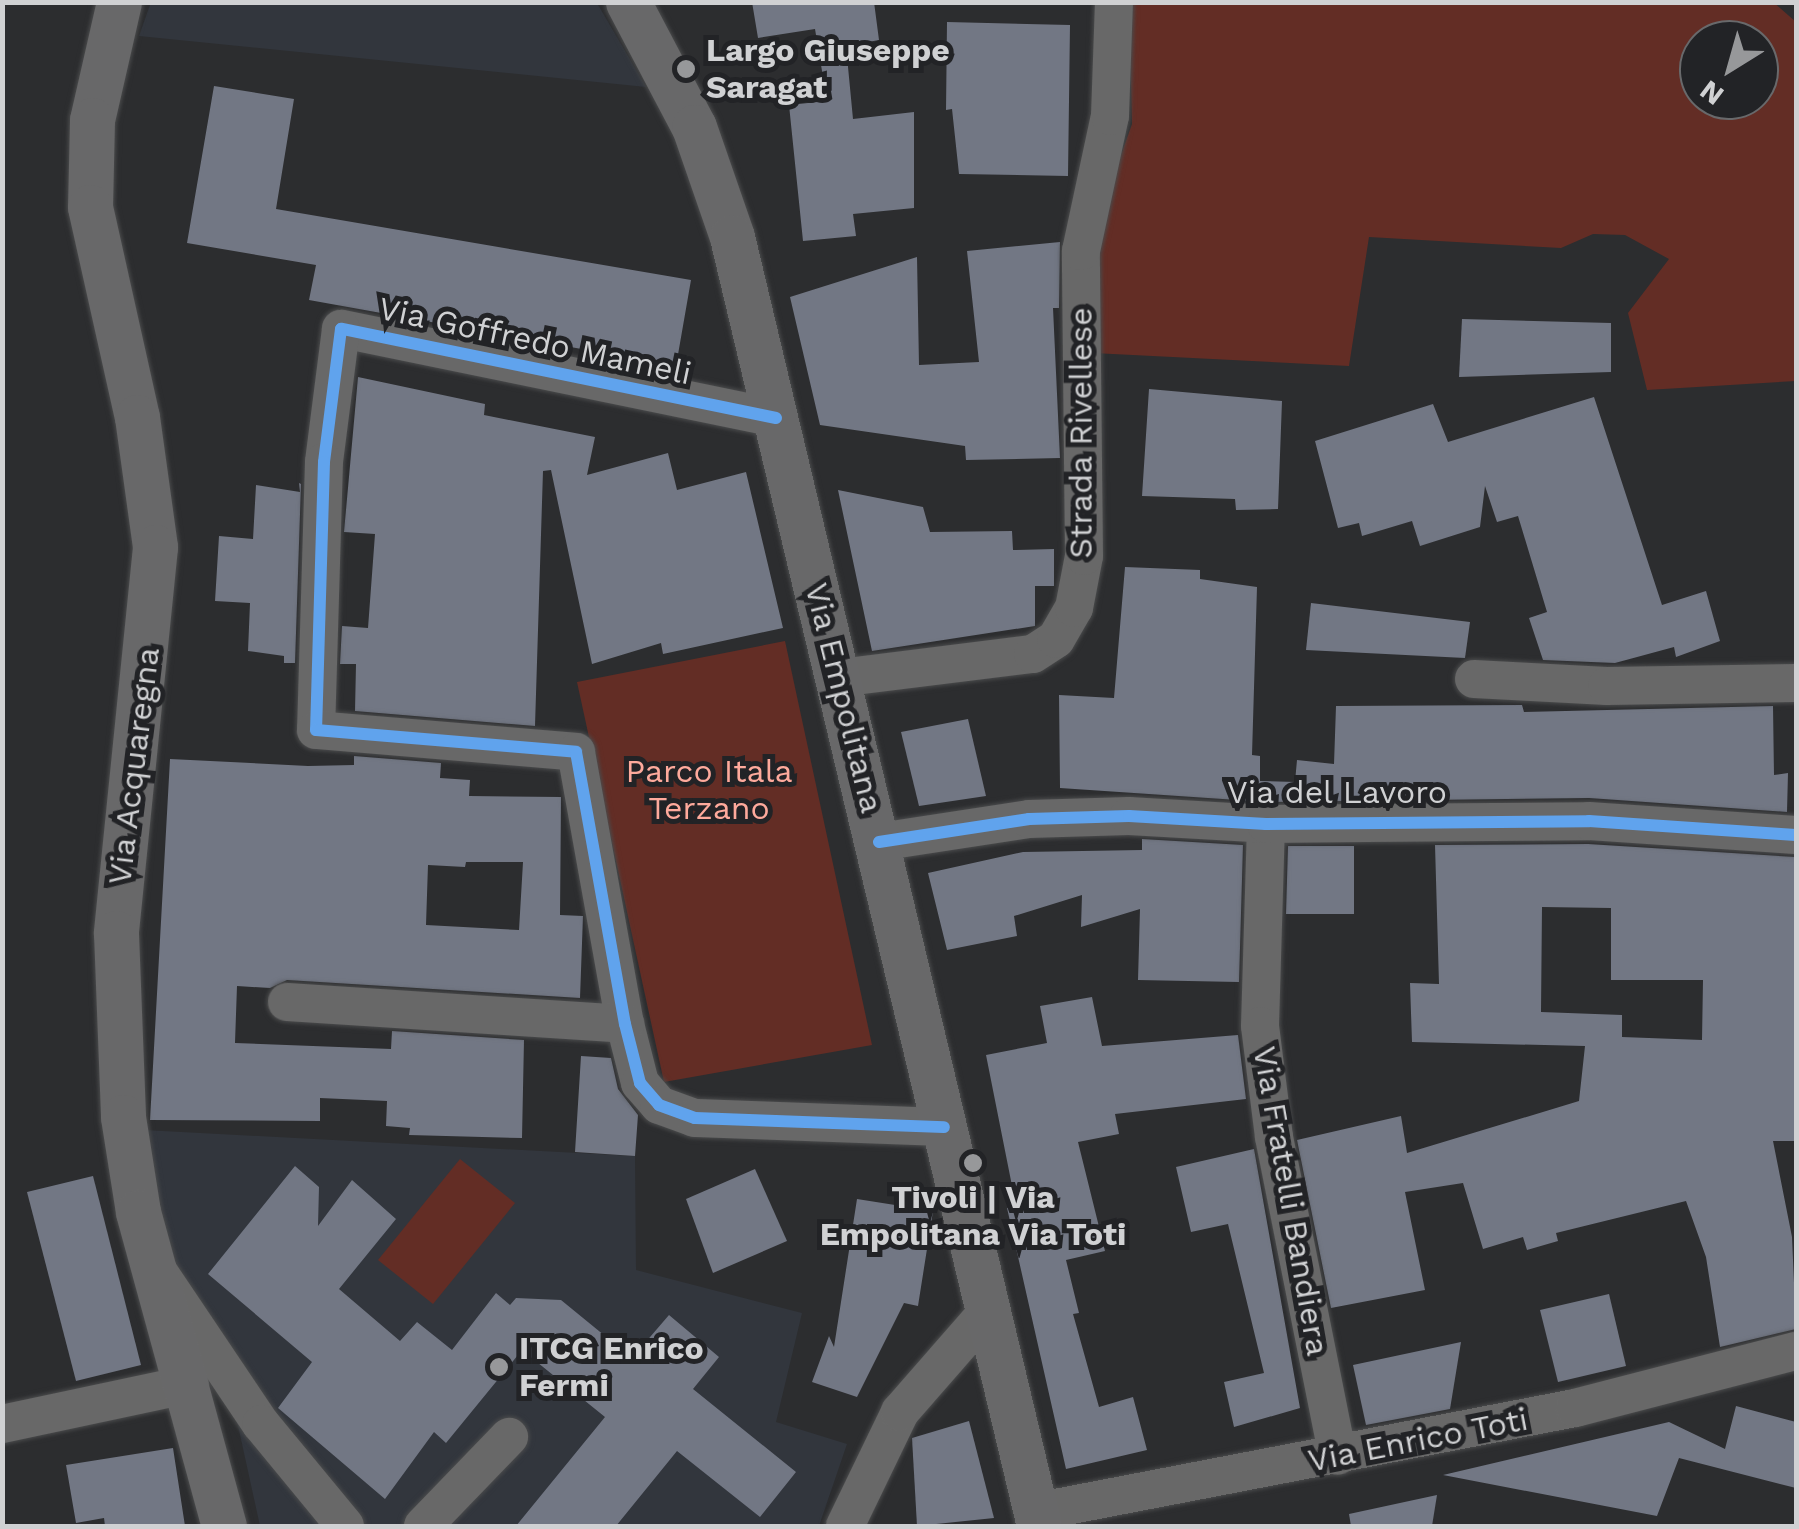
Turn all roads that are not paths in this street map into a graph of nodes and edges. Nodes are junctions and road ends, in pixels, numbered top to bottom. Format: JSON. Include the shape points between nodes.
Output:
{"nodes":[{"id":1,"x":119,"y":2,"type":"edge"},
{"id":2,"x":628,"y":2,"type":"edge"},
{"id":3,"x":1114,"y":2,"type":"edge"},
{"id":4,"x":776,"y":418,"type":"junction"},
{"id":5,"x":839,"y":678,"type":"junction"},
{"id":6,"x":1474,"y":678,"type":"dead end"},
{"id":7,"x":1796,"y":683,"type":"edge"},
{"id":8,"x":1266,"y":824,"type":"junction"},
{"id":9,"x":1796,"y":835,"type":"edge"},
{"id":10,"x":879,"y":842,"type":"junction"},
{"id":11,"x":287,"y":1002,"type":"dead end"},
{"id":12,"x":625,"y":1024,"type":"junction"},
{"id":13,"x":944,"y":1127,"type":"junction"},
{"id":14,"x":153,"y":1266,"type":"junction"},
{"id":15,"x":988,"y":1312,"type":"junction"},
{"id":16,"x":1796,"y":1351,"type":"edge"},
{"id":17,"x":190,"y":1384,"type":"junction"},
{"id":18,"x":2,"y":1424,"type":"edge"},
{"id":19,"x":509,"y":1437,"type":"dead end"},
{"id":20,"x":1338,"y":1456,"type":"junction"},
{"id":21,"x":1037,"y":1519,"type":"edge"},
{"id":22,"x":224,"y":1526,"type":"edge"},
{"id":23,"x":345,"y":1526,"type":"edge"},
{"id":24,"x":423,"y":1526,"type":"edge"},
{"id":25,"x":845,"y":1526,"type":"edge"}],
"edges":[{"from":1,"to":14,"type":"main road","name":"Via Acquaregna","via":[[92,120],[90,207],[137,416],[156,548],[116,934],[127,1162]]},
{"from":2,"to":4,"type":"main road","name":"Via Empolitana","via":[[704,148]]},
{"from":3,"to":5,"type":"street","name":"Strada Rivellese","via":[[1110,116],[1082,251],[1084,556],[1074,608],[1056,639],[1033,654]]},
{"from":4,"to":5,"type":"main road","name":"Via Empolitana"},
{"from":4,"to":12,"type":"street","name":"Via Goffredo Mameli","via":[[340,329],[324,462],[316,730],[576,752]]},
{"from":5,"to":10,"type":"main road","name":"Via Empolitana"},
{"from":6,"to":7,"type":"street","via":[[1607,686]]},
{"from":8,"to":9,"type":"street","name":"Via del Lavoro","via":[[1570,820]]},
{"from":8,"to":10,"type":"street","name":"Via del Lavoro","via":[[1129,816],[1029,820]]},
{"from":8,"to":20,"type":"street","name":"Via Fratelli Bandiera","via":[[1260,1026],[1274,1137]]},
{"from":10,"to":13,"type":"main road","name":"Via Empolitana"},
{"from":11,"to":12,"type":"street"},
{"from":12,"to":13,"type":"street","name":"Via Goffredo Mameli","via":[[640,1083],[659,1106],[683,1117]]},
{"from":13,"to":15,"type":"main road","name":"Via Empolitana"},
{"from":14,"to":17,"type":"main road","name":"Via Acquaregna"},
{"from":14,"to":23,"type":"street","via":[[199,1324],[261,1424]]},
{"from":15,"to":21,"type":"main road","name":"Via Empolitana"},
{"from":15,"to":25,"type":"street","via":[[900,1412]]},
{"from":16,"to":20,"type":"street","name":"Via Enrico Toti","via":[[1575,1408]]},
{"from":17,"to":18,"type":"street"},
{"from":17,"to":22,"type":"main road","name":"Via Acquaregna"},
{"from":19,"to":24,"type":"street"},
{"from":20,"to":21,"type":"street","name":"Via Enrico Toti"}]}
